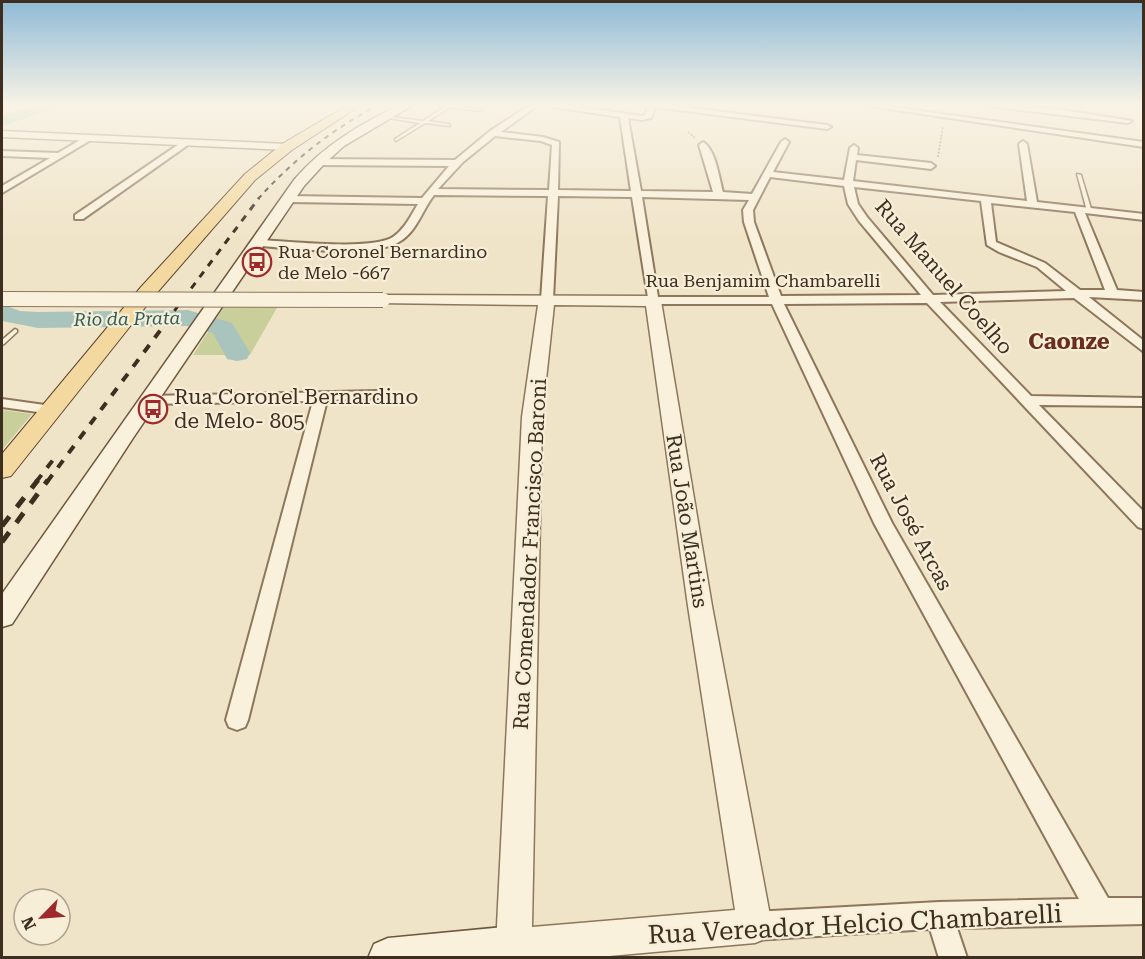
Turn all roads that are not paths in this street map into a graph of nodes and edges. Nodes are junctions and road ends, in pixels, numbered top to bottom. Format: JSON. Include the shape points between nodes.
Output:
{"nodes":[{"id":1,"x":70,"y":150,"type":"edge"},
{"id":2,"x":177,"y":150,"type":"edge"},
{"id":3,"x":284,"y":150,"type":"edge"},
{"id":4,"x":333,"y":150,"type":"edge"},
{"id":5,"x":471,"y":150,"type":"edge"},
{"id":6,"x":556,"y":150,"type":"edge"},
{"id":7,"x":629,"y":150,"type":"edge"},
{"id":8,"x":705,"y":150,"type":"edge"},
{"id":9,"x":781,"y":150,"type":"edge"},
{"id":10,"x":1024,"y":150,"type":"edge"},
{"id":11,"x":2,"y":153,"type":"edge"},
{"id":12,"x":60,"y":156,"type":"junction"},
{"id":13,"x":317,"y":162,"type":"junction"},
{"id":14,"x":454,"y":163,"type":"junction"},
{"id":15,"x":931,"y":166,"type":"road end"},
{"id":16,"x":10,"y":174,"type":"dead end"},
{"id":17,"x":767,"y":174,"type":"junction"},
{"id":18,"x":28,"y":175,"type":"junction"},
{"id":19,"x":1079,"y":175,"type":"dead end"},
{"id":20,"x":848,"y":183,"type":"junction"},
{"id":21,"x":2,"y":190,"type":"edge"},
{"id":22,"x":432,"y":192,"type":"junction"},
{"id":23,"x":553,"y":194,"type":"junction"},
{"id":24,"x":636,"y":194,"type":"junction"},
{"id":25,"x":719,"y":195,"type":"junction"},
{"id":26,"x":753,"y":197,"type":"junction"},
{"id":27,"x":289,"y":199,"type":"junction"},
{"id":28,"x":986,"y":199,"type":"junction"},
{"id":29,"x":424,"y":201,"type":"junction"},
{"id":30,"x":1032,"y":204,"type":"junction"},
{"id":31,"x":1085,"y":210,"type":"junction"},
{"id":32,"x":79,"y":217,"type":"dead end"},
{"id":33,"x":1143,"y":217,"type":"edge"},
{"id":34,"x":260,"y":243,"type":"junction"},
{"id":35,"x":1077,"y":293,"type":"junction"},
{"id":36,"x":1112,"y":293,"type":"junction"},
{"id":37,"x":1143,"y":297,"type":"edge"},
{"id":38,"x":2,"y":299,"type":"edge"},
{"id":39,"x":930,"y":299,"type":"junction"},
{"id":40,"x":547,"y":300,"type":"junction"},
{"id":41,"x":653,"y":301,"type":"junction"},
{"id":42,"x":777,"y":301,"type":"junction"},
{"id":43,"x":15,"y":331,"type":"dead end"},
{"id":44,"x":2,"y":343,"type":"edge"},
{"id":45,"x":1143,"y":348,"type":"edge"},
{"id":46,"x":377,"y":395,"type":"dead end"},
{"id":47,"x":321,"y":396,"type":"junction"},
{"id":48,"x":149,"y":400,"type":"junction"},
{"id":49,"x":1025,"y":400,"type":"junction"},
{"id":50,"x":1143,"y":402,"type":"edge"},
{"id":51,"x":2,"y":403,"type":"edge"},
{"id":52,"x":52,"y":410,"type":"junction"},
{"id":53,"x":2,"y":470,"type":"edge"},
{"id":54,"x":1143,"y":523,"type":"edge"},
{"id":55,"x":2,"y":616,"type":"edge"},
{"id":56,"x":237,"y":720,"type":"dead end"},
{"id":57,"x":1100,"y":910,"type":"junction"},
{"id":58,"x":1143,"y":911,"type":"edge"},
{"id":59,"x":939,"y":915,"type":"junction"},
{"id":60,"x":755,"y":926,"type":"junction"},
{"id":61,"x":513,"y":952,"type":"edge"},
{"id":62,"x":388,"y":957,"type":"edge"},
{"id":63,"x":953,"y":957,"type":"edge"}],
"edges":[{"from":1,"to":12,"type":"street"},
{"from":2,"to":32,"type":"street"},
{"from":3,"to":52,"type":"main road","via":[[250,177],[133,310]]},
{"from":4,"to":13,"type":"main road"},
{"from":5,"to":14,"type":"street"},
{"from":6,"to":23,"type":"street","name":"Rua Comendador Francisco Baroni"},
{"from":7,"to":24,"type":"street","name":"Rua João Martins"},
{"from":8,"to":25,"type":"street"},
{"from":9,"to":17,"type":"street","name":"Rua José Arcas"},
{"from":10,"to":30,"type":"street"},
{"from":11,"to":12,"type":"street"},
{"from":12,"to":18,"type":"street"},
{"from":13,"to":14,"type":"street"},
{"from":13,"to":27,"type":"main road"},
{"from":14,"to":22,"type":"street"},
{"from":15,"to":20,"type":"street","name":"Rua Manuel Coelho","via":[[853,153]]},
{"from":16,"to":18,"type":"street"},
{"from":17,"to":20,"type":"street"},
{"from":17,"to":26,"type":"street","name":"Rua José Arcas"},
{"from":18,"to":21,"type":"street"},
{"from":19,"to":31,"type":"lane"},
{"from":20,"to":28,"type":"street"},
{"from":20,"to":39,"type":"street","name":"Rua Manuel Coelho","via":[[853,204],[863,219]]},
{"from":22,"to":23,"type":"street"},
{"from":22,"to":29,"type":"street"},
{"from":23,"to":24,"type":"street"},
{"from":23,"to":40,"type":"street","name":"Rua Comendador Francisco Baroni"},
{"from":24,"to":25,"type":"street"},
{"from":24,"to":41,"type":"street","name":"Rua João Martins"},
{"from":25,"to":26,"type":"street"},
{"from":26,"to":42,"type":"street","name":"Rua José Arcas","via":[[749,222]]},
{"from":27,"to":29,"type":"street"},
{"from":27,"to":34,"type":"main road"},
{"from":28,"to":30,"type":"street"},
{"from":28,"to":35,"type":"street","via":[[991,243],[1031,259]]},
{"from":29,"to":34,"type":"street","via":[[403,234],[389,243]]},
{"from":30,"to":31,"type":"street"},
{"from":31,"to":33,"type":"street"},
{"from":31,"to":36,"type":"street"},
{"from":34,"to":48,"type":"main road"},
{"from":35,"to":36,"type":"street","name":"Rua Benjamim Chambarelli"},
{"from":35,"to":39,"type":"street","name":"Rua Benjamim Chambarelli"},
{"from":35,"to":45,"type":"street"},
{"from":36,"to":37,"type":"street","name":"Rua Benjamim Chambarelli"},
{"from":38,"to":40,"type":"street","name":"Rua Benjamim Chambarelli","bridge":true},
{"from":39,"to":42,"type":"street","name":"Rua Benjamim Chambarelli"},
{"from":39,"to":49,"type":"street","name":"Rua Manuel Coelho"},
{"from":40,"to":41,"type":"street","name":"Rua Benjamim Chambarelli"},
{"from":40,"to":61,"type":"street","name":"Rua Comendador Francisco Baroni","via":[[532,417]]},
{"from":41,"to":42,"type":"street","name":"Rua Benjamim Chambarelli"},
{"from":41,"to":60,"type":"street","name":"Rua João Martins"},
{"from":42,"to":57,"type":"street","name":"Rua José Arcas","via":[[883,523]]},
{"from":43,"to":44,"type":"lane"},
{"from":46,"to":47,"type":"street"},
{"from":47,"to":48,"type":"street"},
{"from":47,"to":56,"type":"street"},
{"from":48,"to":55,"type":"main road"},
{"from":49,"to":50,"type":"street"},
{"from":49,"to":54,"type":"street","name":"Rua Manuel Coelho"},
{"from":51,"to":52,"type":"street"},
{"from":52,"to":53,"type":"main road"},
{"from":57,"to":58,"type":"street","name":"Rua Vereador Helcio Chambarelli"},
{"from":57,"to":59,"type":"street","name":"Rua Vereador Helcio Chambarelli"},
{"from":59,"to":60,"type":"street","name":"Rua Vereador Helcio Chambarelli"},
{"from":59,"to":63,"type":"street"},
{"from":60,"to":61,"type":"street","name":"Rua Vereador Helcio Chambarelli"},
{"from":61,"to":62,"type":"main road","name":"Rua Vereador Helcio Chambarelli"}]}
